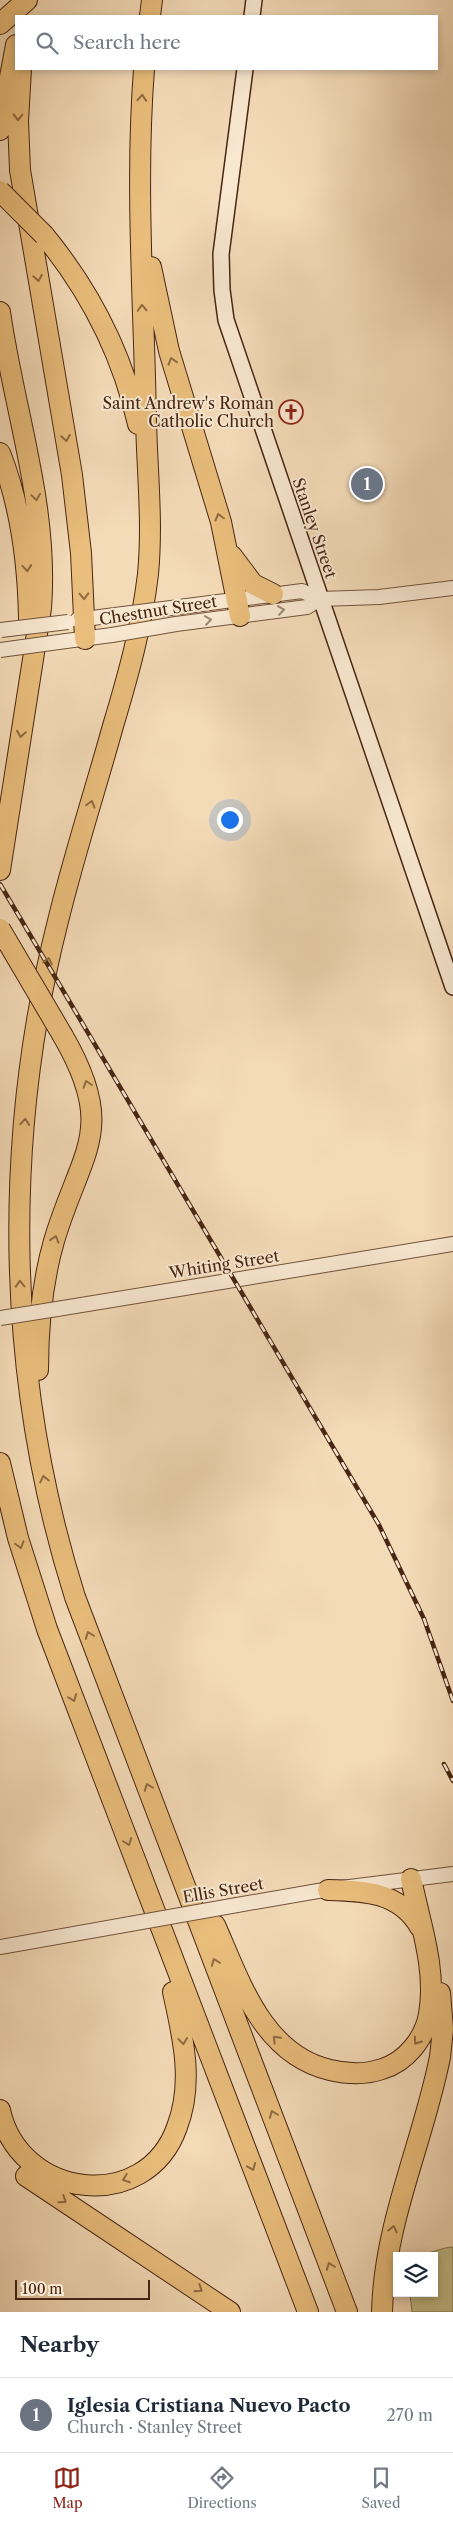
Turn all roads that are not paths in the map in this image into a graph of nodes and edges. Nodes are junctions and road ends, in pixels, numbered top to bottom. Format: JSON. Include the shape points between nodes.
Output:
{"nodes":[{"id":1,"x":28,"y":0,"type":"edge"},
{"id":2,"x":152,"y":0,"type":"edge"},
{"id":3,"x":254,"y":0,"type":"edge"},
{"id":4,"x":24,"y":15,"type":"edge"},
{"id":5,"x":29,"y":15,"type":"edge"},
{"id":6,"x":150,"y":15,"type":"edge"},
{"id":7,"x":252,"y":15,"type":"edge"},
{"id":8,"x":0,"y":24,"type":"edge"},
{"id":9,"x":15,"y":50,"type":"edge"},
{"id":10,"x":21,"y":70,"type":"edge"},
{"id":11,"x":144,"y":70,"type":"edge"},
{"id":12,"x":245,"y":70,"type":"edge"},
{"id":13,"x":140,"y":128,"type":"junction"},
{"id":14,"x":0,"y":130,"type":"edge"},
{"id":15,"x":0,"y":191,"type":"edge"},
{"id":16,"x":0,"y":312,"type":"edge"},
{"id":17,"x":0,"y":452,"type":"edge"},
{"id":18,"x":149,"y":477,"type":"junction"},
{"id":19,"x":228,"y":548,"type":"junction"},
{"id":20,"x":453,"y":588,"type":"edge"},
{"id":21,"x":273,"y":594,"type":"junction"},
{"id":22,"x":320,"y":599,"type":"junction"},
{"id":23,"x":238,"y":607,"type":"junction"},
{"id":24,"x":0,"y":630,"type":"edge"},
{"id":25,"x":76,"y":630,"type":"junction"},
{"id":26,"x":0,"y":650,"type":"edge"},
{"id":27,"x":28,"y":686,"type":"junction"},
{"id":28,"x":0,"y":870,"type":"edge"},
{"id":29,"x":0,"y":929,"type":"edge"},
{"id":30,"x":453,"y":988,"type":"edge"},
{"id":31,"x":453,"y":1244,"type":"edge"},
{"id":32,"x":0,"y":1318,"type":"edge"},
{"id":33,"x":35,"y":1437,"type":"junction"},
{"id":34,"x":0,"y":1463,"type":"edge"},
{"id":35,"x":166,"y":1833,"type":"junction"},
{"id":36,"x":453,"y":1874,"type":"edge"},
{"id":37,"x":411,"y":1879,"type":"junction"},
{"id":38,"x":328,"y":1890,"type":"junction"},
{"id":39,"x":422,"y":1931,"type":"junction"},
{"id":40,"x":166,"y":1943,"type":"junction"},
{"id":41,"x":0,"y":1947,"type":"edge"},
{"id":42,"x":432,"y":1978,"type":"junction"},
{"id":43,"x":0,"y":2110,"type":"edge"},
{"id":44,"x":0,"y":2147,"type":"edge"},
{"id":45,"x":230,"y":2312,"type":"edge"},
{"id":46,"x":308,"y":2312,"type":"edge"},
{"id":47,"x":347,"y":2312,"type":"edge"},
{"id":48,"x":382,"y":2312,"type":"edge"}],
"edges":[{"from":1,"to":4,"type":"highway"},
{"from":1,"to":5,"type":"highway"},
{"from":1,"to":8,"type":"highway"},
{"from":2,"to":6,"type":"highway"},
{"from":3,"to":7,"type":"main road"},
{"from":9,"to":14,"type":"highway"},
{"from":10,"to":25,"type":"highway","one_way":true,"via":[[20,170],[70,462],[81,553]]},
{"from":13,"to":11,"type":"highway","one_way":true},
{"from":12,"to":22,"type":"main road","name":"Stanley Street","via":[[221,254],[224,308]]},
{"from":18,"to":13,"type":"highway","one_way":true,"via":[[139,229]]},
{"from":19,"to":13,"type":"highway","one_way":true,"via":[[160,315],[149,248]]},
{"from":15,"to":18,"type":"highway","bridge":true,"via":[[44,235],[90,299],[117,354],[132,401]]},
{"from":16,"to":27,"type":"highway","one_way":true,"via":[[35,488],[42,556],[41,608]]},
{"from":17,"to":27,"type":"highway","one_way":true,"via":[[16,501],[25,552],[29,606]]},
{"from":33,"to":18,"type":"highway","one_way":true,"via":[[24,1351],[19,1243],[21,1168],[30,1066],[57,923],[138,635],[149,558]]},
{"from":19,"to":21,"type":"highway","via":[[248,580]]},
{"from":19,"to":23,"type":"highway"},
{"from":20,"to":22,"type":"street","name":"Chestnut Street","via":[[385,597]]},
{"from":21,"to":22,"type":"street","name":"Chestnut Street","via":[[302,590]]},
{"from":21,"to":23,"type":"street","name":"Chestnut Street"},
{"from":23,"to":22,"type":"street","name":"Chestnut Street","one_way":true,"via":[[307,607]]},
{"from":22,"to":30,"type":"main road","name":"Stanley Street"},
{"from":23,"to":25,"type":"street","name":"Chestnut Street","bridge":true,"via":[[179,607],[116,615]]},
{"from":25,"to":23,"type":"street","name":"Chestnut Street","one_way":true,"bridge":true,"via":[[112,635],[176,624]]},
{"from":24,"to":25,"type":"street","name":"Chestnut Street","bridge":true},
{"from":25,"to":26,"type":"street","name":"Chestnut Street","bridge":true},
{"from":27,"to":28,"type":"highway","one_way":true},
{"from":33,"to":29,"type":"highway","one_way":true,"bridge":true,"via":[[38,1331],[43,1292],[53,1244],[86,1158],[92,1128],[92,1106],[88,1085],[63,1036]]},
{"from":31,"to":32,"type":"street","name":"Whiting Street","bridge":true},
{"from":35,"to":33,"type":"highway","one_way":true,"via":[[75,1597]]},
{"from":34,"to":40,"type":"highway","one_way":true,"via":[[18,1538],[42,1612]]},
{"from":42,"to":35,"type":"highway","one_way":true,"via":[[426,2026],[411,2050],[394,2064],[376,2071],[352,2073],[327,2070],[302,2060],[277,2041],[253,2008],[186,1862]]},
{"from":47,"to":35,"type":"highway","one_way":true},
{"from":36,"to":37,"type":"street","name":"Ellis Street"},
{"from":37,"to":38,"type":"street","name":"Ellis Street"},
{"from":37,"to":39,"type":"highway"},
{"from":38,"to":39,"type":"highway","via":[[389,1897],[408,1911]]},
{"from":38,"to":41,"type":"street","name":"Ellis Street","bridge":true},
{"from":39,"to":42,"type":"highway"},
{"from":40,"to":43,"type":"highway","one_way":true,"via":[[183,2037],[186,2075],[180,2120],[160,2156],[138,2174],[123,2180],[96,2186],[69,2183],[46,2174],[24,2158],[8,2136]]},
{"from":40,"to":46,"type":"highway","one_way":true},
{"from":48,"to":42,"type":"highway","one_way":true,"via":[[393,2225],[441,2051],[441,1998],[439,1987]]},
{"from":44,"to":45,"type":"highway","one_way":true,"via":[[27,2176]]}]}
